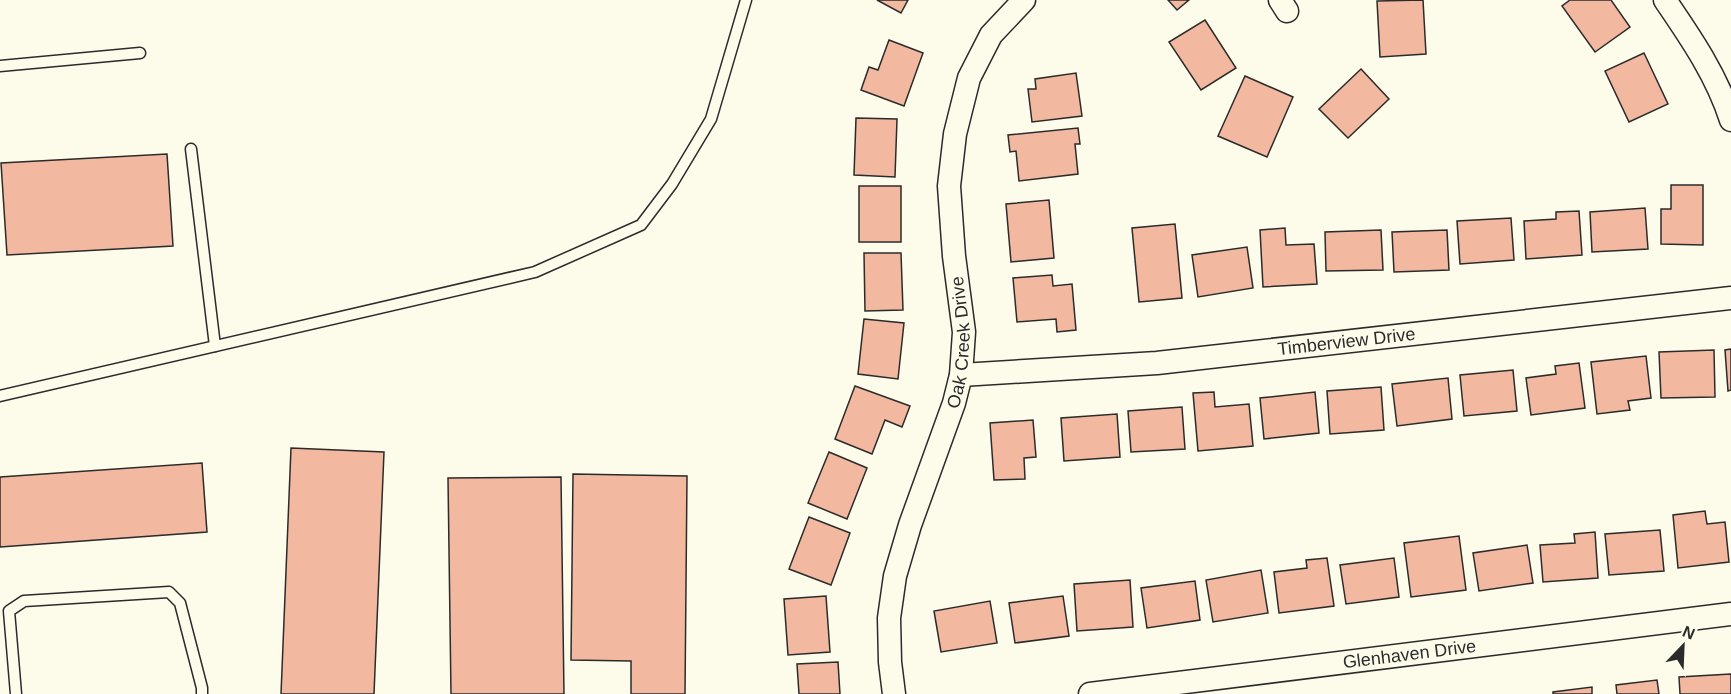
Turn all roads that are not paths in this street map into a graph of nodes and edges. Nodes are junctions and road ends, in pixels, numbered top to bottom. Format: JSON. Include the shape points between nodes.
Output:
{"nodes":[{"id":1,"x":746,"y":0,"type":"edge"},
{"id":2,"x":1024,"y":0,"type":"edge"},
{"id":3,"x":1665,"y":0,"type":"edge"},
{"id":4,"x":140,"y":53,"type":"dead end"},
{"id":5,"x":0,"y":66,"type":"edge"},
{"id":6,"x":1731,"y":120,"type":"edge"},
{"id":7,"x":191,"y":150,"type":"dead end"},
{"id":8,"x":1731,"y":298,"type":"edge"},
{"id":9,"x":215,"y":346,"type":"junction"},
{"id":10,"x":961,"y":375,"type":"junction"},
{"id":11,"x":0,"y":396,"type":"edge"},
{"id":12,"x":1731,"y":614,"type":"edge"},
{"id":13,"x":16,"y":694,"type":"edge"},
{"id":14,"x":202,"y":694,"type":"edge"},
{"id":15,"x":894,"y":694,"type":"edge"},
{"id":16,"x":1090,"y":694,"type":"edge"}],
"edges":[{"from":1,"to":9,"type":"lane","via":[[711,119],[672,184],[641,225],[535,272]]},
{"from":2,"to":10,"type":"street","name":"Oak Creek Drive","via":[[991,35],[969,78],[955,134],[950,186],[964,332]]},
{"from":3,"to":6,"type":"street","via":[[1713,76]]},
{"from":4,"to":5,"type":"lane"},
{"from":7,"to":9,"type":"lane"},
{"from":8,"to":10,"type":"street","name":"Timberview Drive","via":[[1157,363]]},
{"from":9,"to":11,"type":"lane"},
{"from":10,"to":15,"type":"street","name":"Oak Creek Drive","via":[[895,576],[889,618]]},
{"from":12,"to":16,"type":"street","name":"Glenhaven Drive"},
{"from":13,"to":14,"type":"lane","via":[[9,611],[24,601],[169,592],[180,603]]}]}
